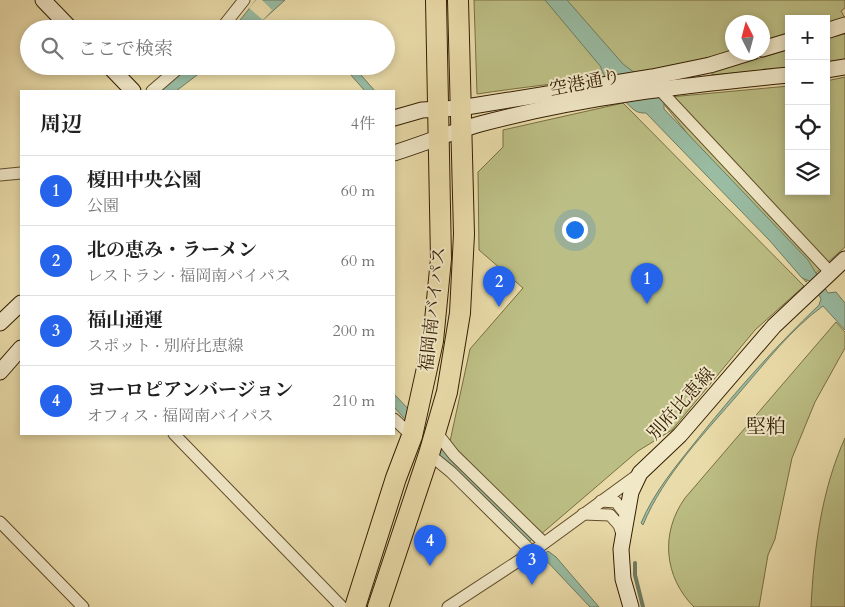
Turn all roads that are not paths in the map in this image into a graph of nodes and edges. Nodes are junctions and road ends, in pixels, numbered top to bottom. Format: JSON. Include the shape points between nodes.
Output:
{"nodes":[{"id":1,"x":43,"y":0,"type":"edge"},
{"id":2,"x":244,"y":0,"type":"edge"},
{"id":3,"x":436,"y":0,"type":"edge"},
{"id":4,"x":458,"y":0,"type":"edge"},
{"id":5,"x":63,"y":20,"type":"edge"},
{"id":6,"x":228,"y":20,"type":"edge"},
{"id":7,"x":845,"y":25,"type":"edge"},
{"id":8,"x":830,"y":30,"type":"edge"},
{"id":9,"x":785,"y":42,"type":"edge"},
{"id":10,"x":770,"y":47,"type":"edge"},
{"id":11,"x":728,"y":60,"type":"edge"},
{"id":12,"x":845,"y":67,"type":"edge"},
{"id":13,"x":830,"y":69,"type":"edge"},
{"id":14,"x":117,"y":75,"type":"edge"},
{"id":15,"x":171,"y":75,"type":"edge"},
{"id":16,"x":785,"y":75,"type":"edge"},
{"id":17,"x":656,"y":83,"type":"junction"},
{"id":18,"x":132,"y":90,"type":"edge"},
{"id":19,"x":153,"y":90,"type":"edge"},
{"id":20,"x":612,"y":90,"type":"junction"},
{"id":21,"x":460,"y":108,"type":"junction"},
{"id":22,"x":438,"y":111,"type":"junction"},
{"id":23,"x":395,"y":118,"type":"edge"},
{"id":24,"x":462,"y":129,"type":"junction"},
{"id":25,"x":437,"y":137,"type":"junction"},
{"id":26,"x":395,"y":153,"type":"edge"},
{"id":27,"x":20,"y":173,"type":"edge"},
{"id":28,"x":0,"y":174,"type":"edge"},
{"id":29,"x":845,"y":259,"type":"edge"},
{"id":30,"x":828,"y":276,"type":"junction"},
{"id":31,"x":20,"y":304,"type":"edge"},
{"id":32,"x":0,"y":323,"type":"edge"},
{"id":33,"x":20,"y":349,"type":"edge"},
{"id":34,"x":1,"y":371,"type":"edge"},
{"id":35,"x":395,"y":420,"type":"edge"},
{"id":36,"x":436,"y":432,"type":"junction"},
{"id":37,"x":175,"y":435,"type":"edge"},
{"id":38,"x":412,"y":436,"type":"junction"},
{"id":39,"x":430,"y":454,"type":"junction"},
{"id":40,"x":640,"y":473,"type":"junction"},
{"id":41,"x":601,"y":501,"type":"junction"},
{"id":42,"x":583,"y":514,"type":"junction"},
{"id":43,"x":626,"y":515,"type":"junction"},
{"id":44,"x":0,"y":522,"type":"edge"},
{"id":45,"x":622,"y":534,"type":"junction"},
{"id":46,"x":544,"y":543,"type":"junction"},
{"id":47,"x":532,"y":552,"type":"junction"},
{"id":48,"x":83,"y":607,"type":"edge"},
{"id":49,"x":342,"y":607,"type":"edge"},
{"id":50,"x":355,"y":607,"type":"edge"},
{"id":51,"x":378,"y":607,"type":"edge"},
{"id":52,"x":448,"y":607,"type":"edge"},
{"id":53,"x":631,"y":607,"type":"edge"}],
"edges":[{"from":1,"to":5,"type":"street"},
{"from":2,"to":6,"type":"street"},
{"from":3,"to":22,"type":"highway","name":"福岡南バイパス"},
{"from":4,"to":21,"type":"highway","name":"福岡南バイパス"},
{"from":7,"to":8,"type":"street"},
{"from":9,"to":10,"type":"street"},
{"from":11,"to":17,"type":"street"},
{"from":12,"to":13,"type":"street"},
{"from":14,"to":18,"type":"street"},
{"from":15,"to":19,"type":"street"},
{"from":16,"to":17,"type":"street","name":"空港通り"},
{"from":17,"to":20,"type":"street","name":"空港通り"},
{"from":17,"to":30,"type":"street"},
{"from":20,"to":21,"type":"street"},
{"from":20,"to":24,"type":"street","name":"空港通り"},
{"from":21,"to":22,"type":"street"},
{"from":21,"to":24,"type":"highway","name":"福岡南バイパス"},
{"from":22,"to":23,"type":"street","via":[[422,110]]},
{"from":22,"to":25,"type":"highway","name":"福岡南バイパス"},
{"from":24,"to":25,"type":"street","name":"空港通り"},
{"from":24,"to":36,"type":"highway","name":"福岡南バイパス","via":[[463,283],[456,344]]},
{"from":25,"to":26,"type":"street","name":"空港通り"},
{"from":25,"to":38,"type":"highway","name":"福岡南バイパス","via":[[439,283],[433,341]]},
{"from":27,"to":28,"type":"street"},
{"from":29,"to":30,"type":"street","name":"別府比恵線"},
{"from":30,"to":40,"type":"street","name":"別府比恵線","via":[[774,326],[680,436]]},
{"from":31,"to":32,"type":"street"},
{"from":33,"to":34,"type":"street"},
{"from":35,"to":38,"type":"street"},
{"from":36,"to":39,"type":"highway","name":"福岡南バイパス"},
{"from":36,"to":46,"type":"street","via":[[454,456]]},
{"from":37,"to":49,"type":"street"},
{"from":38,"to":50,"type":"highway","name":"福岡南バイパス"},
{"from":39,"to":47,"type":"street"},
{"from":39,"to":51,"type":"highway","name":"福岡南バイパス"},
{"from":40,"to":41,"type":"street"},
{"from":40,"to":43,"type":"street","name":"別府比恵線","via":[[631,492]]},
{"from":41,"to":42,"type":"street"},
{"from":41,"to":43,"type":"street","via":[[616,502]]},
{"from":42,"to":45,"type":"street","via":[[610,515]]},
{"from":42,"to":46,"type":"street"},
{"from":43,"to":45,"type":"street","name":"別府比恵線"},
{"from":44,"to":48,"type":"street"},
{"from":45,"to":53,"type":"street","name":"別府比恵線","via":[[623,579]]},
{"from":46,"to":47,"type":"street"},
{"from":47,"to":52,"type":"street"}]}
